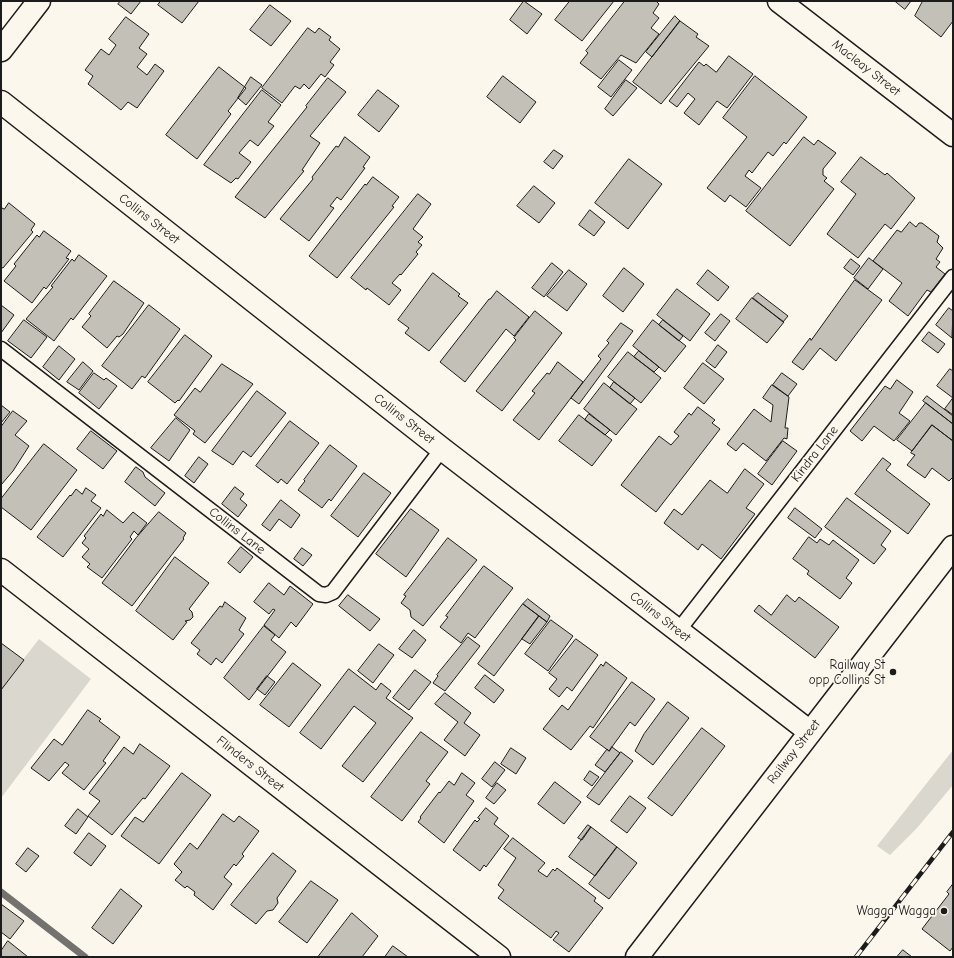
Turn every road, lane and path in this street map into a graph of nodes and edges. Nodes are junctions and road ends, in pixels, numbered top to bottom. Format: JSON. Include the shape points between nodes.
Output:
{"nodes":[{"id":1,"x":39,"y":1,"type":"edge"},
{"id":2,"x":779,"y":1,"type":"edge"},
{"id":3,"x":1,"y":50,"type":"edge"},
{"id":4,"x":1,"y":102,"type":"edge"},
{"id":5,"x":953,"y":135,"type":"edge"},
{"id":6,"x":953,"y":277,"type":"edge"},
{"id":7,"x":1,"y":349,"type":"edge"},
{"id":8,"x":442,"y":449,"type":"junction"},
{"id":9,"x":953,"y":547,"type":"edge"},
{"id":10,"x":1,"y":570,"type":"edge"},
{"id":11,"x":678,"y":631,"type":"junction"},
{"id":12,"x":810,"y":732,"type":"junction"},
{"id":13,"x":499,"y":957,"type":"edge"},
{"id":14,"x":637,"y":957,"type":"edge"}],
"edges":[{"from":1,"to":3,"type":"street"},
{"from":2,"to":5,"type":"street","name":"Macleay Street"},
{"from":4,"to":8,"type":"street","name":"Collins Street"},
{"from":6,"to":11,"type":"lane","name":"Kindra Lane"},
{"from":7,"to":8,"type":"lane","name":"Collins Lane","via":[[319,594],[333,592]]},
{"from":8,"to":11,"type":"street","name":"Collins Street"},
{"from":9,"to":12,"type":"street","name":"Railway Street"},
{"from":10,"to":13,"type":"street","name":"Flinders Street"},
{"from":11,"to":12,"type":"street","name":"Collins Street"},
{"from":12,"to":14,"type":"street","name":"Railway Street"}]}
